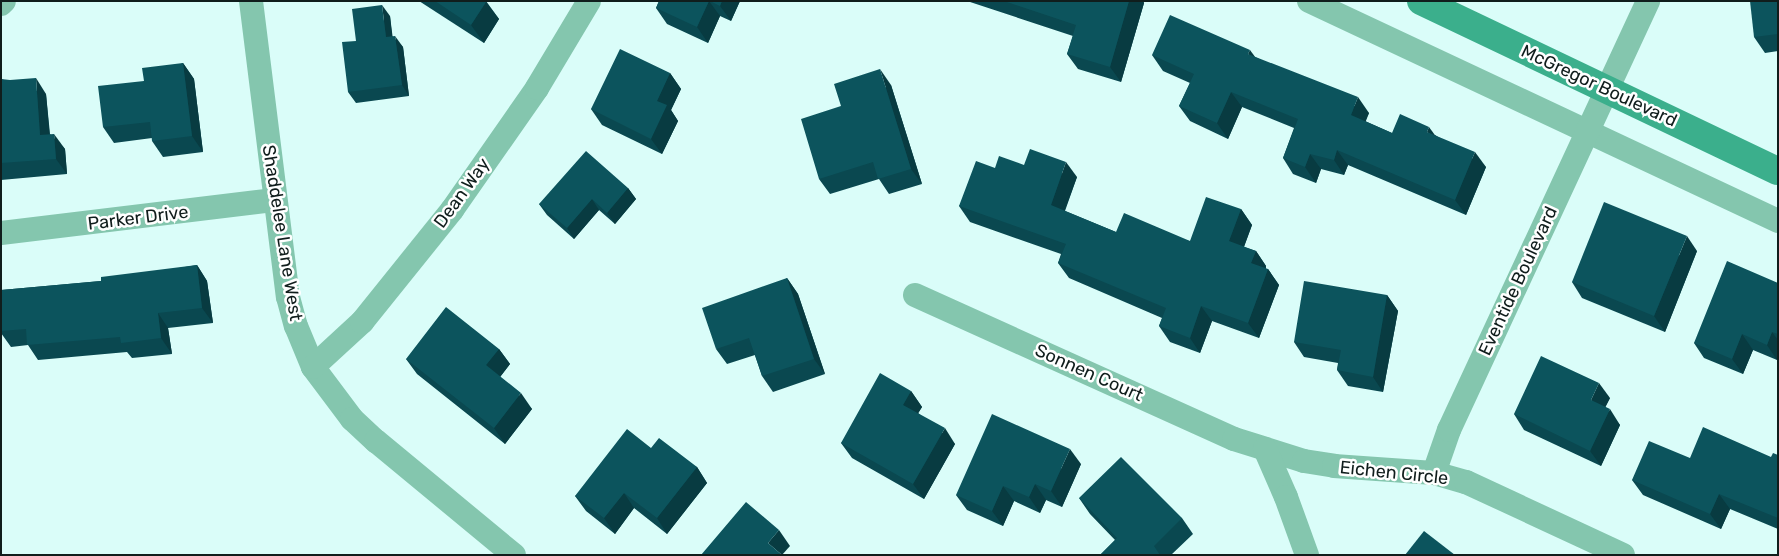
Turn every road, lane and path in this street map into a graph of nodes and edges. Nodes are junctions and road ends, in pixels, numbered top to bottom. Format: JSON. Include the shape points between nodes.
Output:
{"nodes":[{"id":1,"x":251,"y":1,"type":"edge"},
{"id":2,"x":589,"y":1,"type":"edge"},
{"id":3,"x":1309,"y":1,"type":"edge"},
{"id":4,"x":1421,"y":1,"type":"edge"},
{"id":5,"x":1648,"y":1,"type":"edge"},
{"id":6,"x":1606,"y":90,"type":"junction"},
{"id":7,"x":1586,"y":131,"type":"junction"},
{"id":8,"x":1778,"y":170,"type":"edge"},
{"id":9,"x":275,"y":200,"type":"junction"},
{"id":10,"x":1778,"y":221,"type":"edge"},
{"id":11,"x":1,"y":234,"type":"edge"},
{"id":12,"x":915,"y":295,"type":"dead end"},
{"id":13,"x":313,"y":367,"type":"junction"},
{"id":14,"x":1265,"y":449,"type":"junction"},
{"id":15,"x":1434,"y":474,"type":"junction"},
{"id":16,"x":514,"y":555,"type":"edge"},
{"id":17,"x":1307,"y":555,"type":"edge"},
{"id":18,"x":1624,"y":555,"type":"edge"}],
"edges":[{"from":1,"to":9,"type":"street","name":"Shaddelee Lane West"},
{"from":2,"to":13,"type":"street","name":"Dean Way","via":[[537,88],[452,210],[362,322]]},
{"from":3,"to":7,"type":"street"},
{"from":4,"to":6,"type":"main road","name":"McGregor Boulevard"},
{"from":5,"to":6,"type":"street","name":"Eventide Boulevard"},
{"from":6,"to":7,"type":"street","name":"Eventide Boulevard"},
{"from":6,"to":8,"type":"main road","name":"McGregor Boulevard"},
{"from":7,"to":10,"type":"street"},
{"from":7,"to":15,"type":"street","name":"Eventide Boulevard","via":[[1448,430]]},
{"from":9,"to":11,"type":"street","name":"Parker Drive"},
{"from":9,"to":13,"type":"street","name":"Shaddelee Lane West","via":[[288,297]]},
{"from":12,"to":14,"type":"street","name":"Sonnen Court","via":[[1203,426]]},
{"from":13,"to":16,"type":"street","name":"Shaddelee Lane West","via":[[352,419]]},
{"from":14,"to":15,"type":"street","name":"Eichen Circle","via":[[1334,466]]},
{"from":14,"to":17,"type":"street"},
{"from":15,"to":18,"type":"street","name":"Eichen Circle","via":[[1466,482],[1499,496]]}]}
